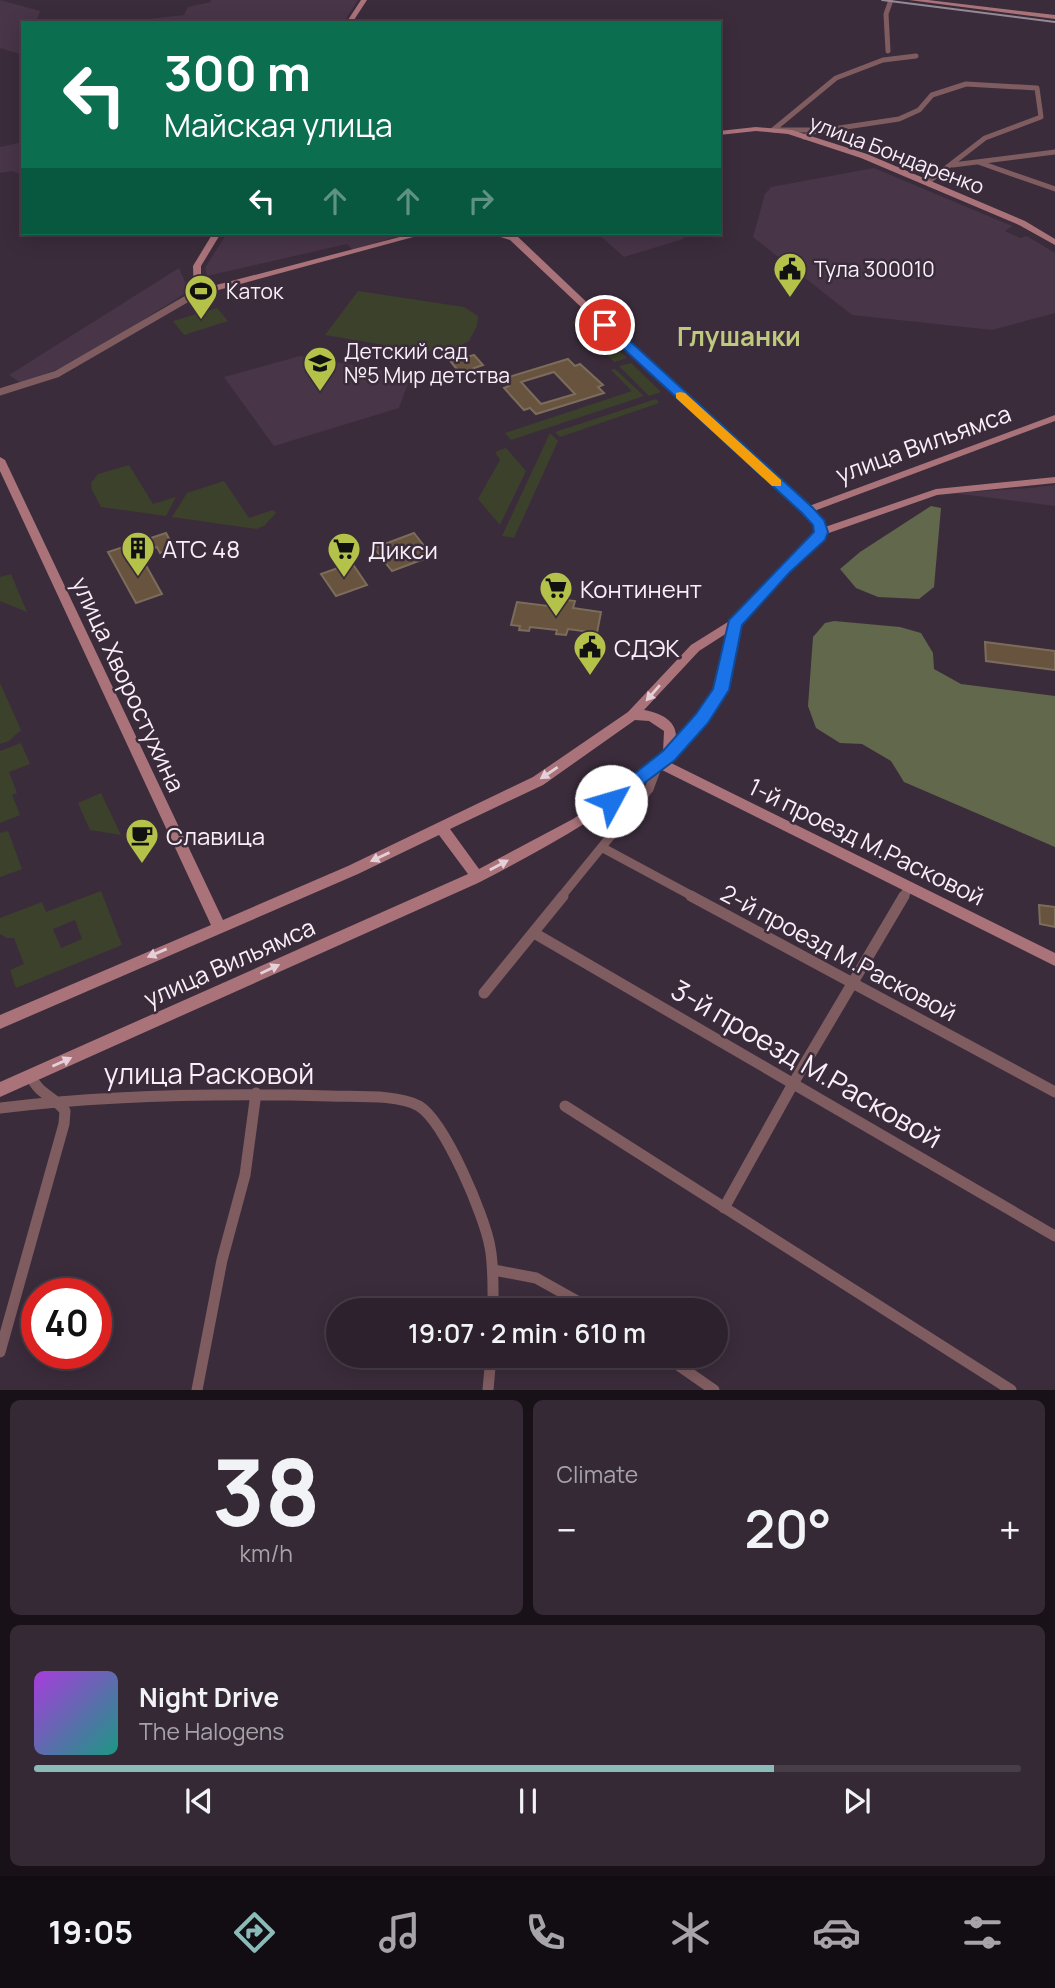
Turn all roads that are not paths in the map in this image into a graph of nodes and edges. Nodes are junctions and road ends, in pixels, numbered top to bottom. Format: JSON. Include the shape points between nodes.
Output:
{"nodes":[{"id":1,"x":364,"y":0,"type":"edge"},
{"id":2,"x":891,"y":0,"type":"edge"},
{"id":3,"x":912,"y":0,"type":"edge"},
{"id":4,"x":1055,"y":17,"type":"edge"},
{"id":5,"x":350,"y":21,"type":"edge"},
{"id":6,"x":888,"y":51,"type":"dead end"},
{"id":7,"x":916,"y":56,"type":"dead end"},
{"id":8,"x":773,"y":130,"type":"junction"},
{"id":9,"x":826,"y":130,"type":"junction"},
{"id":10,"x":721,"y":133,"type":"edge"},
{"id":11,"x":804,"y":137,"type":"junction"},
{"id":12,"x":1055,"y":152,"type":"edge"},
{"id":13,"x":976,"y":162,"type":"junction"},
{"id":14,"x":953,"y":165,"type":"junction"},
{"id":15,"x":928,"y":182,"type":"junction"},
{"id":16,"x":1055,"y":189,"type":"edge"},
{"id":17,"x":215,"y":235,"type":"edge"},
{"id":18,"x":416,"y":235,"type":"edge"},
{"id":19,"x":511,"y":235,"type":"edge"},
{"id":20,"x":1055,"y":242,"type":"edge"},
{"id":21,"x":197,"y":293,"type":"junction"},
{"id":22,"x":0,"y":392,"type":"edge"},
{"id":23,"x":1055,"y":418,"type":"edge"},
{"id":24,"x":0,"y":460,"type":"edge"},
{"id":25,"x":1055,"y":480,"type":"edge"},
{"id":26,"x":807,"y":510,"type":"junction"},
{"id":27,"x":821,"y":532,"type":"junction"},
{"id":28,"x":735,"y":623,"type":"junction"},
{"id":29,"x":711,"y":640,"type":"junction"},
{"id":30,"x":729,"y":657,"type":"junction"},
{"id":31,"x":632,"y":715,"type":"junction"},
{"id":32,"x":664,"y":759,"type":"junction"},
{"id":33,"x":442,"y":829,"type":"junction"},
{"id":34,"x":603,"y":848,"type":"junction"},
{"id":35,"x":477,"y":876,"type":"junction"},
{"id":36,"x":909,"y":888,"type":"junction"},
{"id":37,"x":219,"y":926,"type":"junction"},
{"id":38,"x":534,"y":933,"type":"junction"},
{"id":39,"x":1055,"y":960,"type":"edge"},
{"id":40,"x":853,"y":983,"type":"junction"},
{"id":41,"x":484,"y":993,"type":"dead end"},
{"id":42,"x":0,"y":1022,"type":"edge"},
{"id":43,"x":31,"y":1076,"type":"junction"},
{"id":44,"x":794,"y":1082,"type":"junction"},
{"id":45,"x":0,"y":1090,"type":"edge"},
{"id":46,"x":1055,"y":1092,"type":"edge"},
{"id":47,"x":256,"y":1093,"type":"junction"},
{"id":48,"x":57,"y":1100,"type":"junction"},
{"id":49,"x":565,"y":1107,"type":"dead end"},
{"id":50,"x":0,"y":1108,"type":"edge"},
{"id":51,"x":724,"y":1208,"type":"junction"},
{"id":52,"x":1055,"y":1236,"type":"edge"},
{"id":53,"x":494,"y":1270,"type":"junction"},
{"id":54,"x":493,"y":1298,"type":"edge"},
{"id":55,"x":575,"y":1298,"type":"edge"},
{"id":56,"x":0,"y":1352,"type":"edge"},
{"id":57,"x":490,"y":1368,"type":"edge"},
{"id":58,"x":682,"y":1368,"type":"edge"},
{"id":59,"x":197,"y":1390,"type":"edge"},
{"id":60,"x":488,"y":1390,"type":"edge"},
{"id":61,"x":714,"y":1390,"type":"edge"},
{"id":62,"x":1011,"y":1390,"type":"edge"}],
"edges":[{"from":1,"to":5,"type":"street"},
{"from":2,"to":6,"type":"street","via":[[886,14]]},
{"from":3,"to":4,"type":"street"},
{"from":7,"to":8,"type":"street","via":[[897,57],[827,83]]},
{"from":8,"to":9,"type":"street"},
{"from":8,"to":10,"type":"street","name":"улица Бондаренко"},
{"from":8,"to":11,"type":"street","name":"улица Бондаренко"},
{"from":9,"to":11,"type":"street"},
{"from":9,"to":14,"type":"street","via":[[899,119],[919,110],[932,95],[966,84],[1037,88],[1039,120],[985,138]]},
{"from":11,"to":15,"type":"street","name":"улица Бондаренко"},
{"from":12,"to":13,"type":"street"},
{"from":13,"to":14,"type":"street"},
{"from":13,"to":16,"type":"street"},
{"from":14,"to":15,"type":"street"},
{"from":15,"to":20,"type":"street","name":"улица Бондаренко"},
{"from":17,"to":21,"type":"street","via":[[197,266]]},
{"from":18,"to":21,"type":"street"},
{"from":19,"to":26,"type":"street"},
{"from":21,"to":22,"type":"street","via":[[57,374]]},
{"from":23,"to":26,"type":"street","name":"улица Вильямса"},
{"from":24,"to":37,"type":"street","name":"улица Хворостухина"},
{"from":25,"to":27,"type":"street","via":[[936,492]]},
{"from":26,"to":27,"type":"street"},
{"from":27,"to":28,"type":"street","name":"улица Вильямса"},
{"from":28,"to":29,"type":"street","name":"улица Вильямса"},
{"from":28,"to":30,"type":"street","name":"улица Вильямса"},
{"from":29,"to":30,"type":"street"},
{"from":29,"to":31,"type":"street","name":"улица Вильямса","one_way":true,"via":[[695,648]]},
{"from":30,"to":32,"type":"street","name":"улица Вильямса","via":[[718,695]]},
{"from":31,"to":32,"type":"street","via":[[652,716],[670,730]]},
{"from":31,"to":33,"type":"street","name":"улица Вильямса","one_way":true,"via":[[538,781]]},
{"from":32,"to":34,"type":"street","via":[[649,789]]},
{"from":35,"to":32,"type":"street","name":"улица Вильямса","one_way":true,"via":[[611,801]]},
{"from":32,"to":36,"type":"street","name":"1-й проезд М.Расковой"},
{"from":33,"to":35,"type":"street"},
{"from":33,"to":37,"type":"street","name":"улица Вильямса","one_way":true},
{"from":34,"to":38,"type":"street"},
{"from":34,"to":40,"type":"street","name":"2-й проезд М.Расковой"},
{"from":43,"to":35,"type":"street","name":"улица Вильямса","one_way":true},
{"from":36,"to":39,"type":"street","name":"1-й проезд М.Расковой"},
{"from":36,"to":40,"type":"street"},
{"from":37,"to":42,"type":"street","name":"улица Вильямса","one_way":true},
{"from":38,"to":41,"type":"street"},
{"from":38,"to":44,"type":"street","name":"3-й проезд М.Расковой"},
{"from":40,"to":44,"type":"street"},
{"from":40,"to":46,"type":"street","name":"2-й проезд М.Расковой"},
{"from":43,"to":45,"type":"street","name":"улица Вильямса"},
{"from":43,"to":48,"type":"street","via":[[35,1087]]},
{"from":44,"to":51,"type":"street"},
{"from":44,"to":52,"type":"street","name":"3-й проезд М.Расковой"},
{"from":47,"to":48,"type":"street","name":"улица Расковой"},
{"from":47,"to":53,"type":"street","name":"улица Расковой","via":[[419,1106],[435,1121],[474,1199],[488,1235]]},
{"from":47,"to":59,"type":"street","via":[[245,1175],[222,1260]]},
{"from":48,"to":50,"type":"street","name":"улица Расковой"},
{"from":48,"to":56,"type":"street","via":[[65,1111],[64,1124]]},
{"from":49,"to":51,"type":"street"},
{"from":51,"to":62,"type":"street"},
{"from":53,"to":54,"type":"street"},
{"from":53,"to":55,"type":"street","via":[[524,1272]]},
{"from":57,"to":60,"type":"street"},
{"from":58,"to":61,"type":"street"}]}
